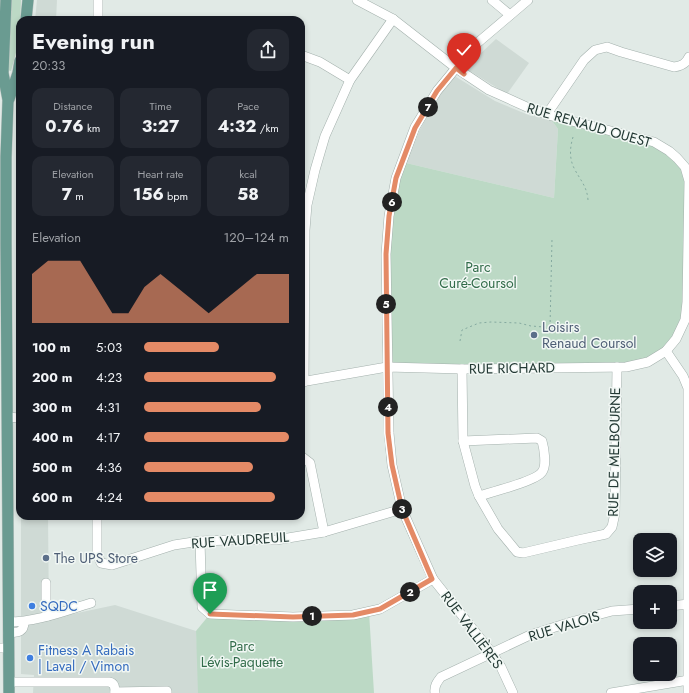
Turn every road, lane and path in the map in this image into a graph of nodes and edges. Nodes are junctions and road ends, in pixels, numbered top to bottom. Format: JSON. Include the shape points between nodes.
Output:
{"nodes":[{"id":1,"x":6,"y":0,"type":"edge"},
{"id":2,"x":28,"y":0,"type":"edge"},
{"id":3,"x":98,"y":0,"type":"edge"},
{"id":4,"x":357,"y":0,"type":"edge"},
{"id":5,"x":492,"y":0,"type":"edge"},
{"id":6,"x":528,"y":0,"type":"edge"},
{"id":7,"x":510,"y":15,"type":"junction"},
{"id":8,"x":26,"y":16,"type":"edge"},
{"id":9,"x":98,"y":16,"type":"edge"},
{"id":10,"x":393,"y":19,"type":"junction"},
{"id":11,"x":305,"y":56,"type":"edge"},
{"id":12,"x":689,"y":57,"type":"edge"},
{"id":13,"x":456,"y":68,"type":"junction"},
{"id":14,"x":16,"y":75,"type":"edge"},
{"id":15,"x":350,"y":80,"type":"junction"},
{"id":16,"x":6,"y":84,"type":"edge"},
{"id":17,"x":547,"y":114,"type":"junction"},
{"id":18,"x":4,"y":137,"type":"edge"},
{"id":19,"x":573,"y":137,"type":"dead end"},
{"id":20,"x":588,"y":200,"type":"dead end"},
{"id":21,"x":305,"y":230,"type":"edge"},
{"id":22,"x":552,"y":239,"type":"dead end"},
{"id":23,"x":688,"y":302,"type":"edge"},
{"id":24,"x":550,"y":327,"type":"junction"},
{"id":25,"x":557,"y":328,"type":"dead end"},
{"id":26,"x":3,"y":332,"type":"edge"},
{"id":27,"x":460,"y":341,"type":"dead end"},
{"id":28,"x":666,"y":351,"type":"junction"},
{"id":29,"x":388,"y":366,"type":"junction"},
{"id":30,"x":617,"y":367,"type":"junction"},
{"id":31,"x":462,"y":368,"type":"junction"},
{"id":32,"x":305,"y":381,"type":"edge"},
{"id":33,"x":3,"y":387,"type":"edge"},
{"id":34,"x":7,"y":418,"type":"junction"},
{"id":35,"x":16,"y":418,"type":"edge"},
{"id":36,"x":4,"y":429,"type":"edge"},
{"id":37,"x":463,"y":441,"type":"junction"},
{"id":38,"x":305,"y":459,"type":"edge"},
{"id":39,"x":479,"y":496,"type":"junction"},
{"id":40,"x":402,"y":509,"type":"junction"},
{"id":41,"x":4,"y":512,"type":"edge"},
{"id":42,"x":97,"y":520,"type":"edge"},
{"id":43,"x":689,"y":522,"type":"edge"},
{"id":44,"x":324,"y":532,"type":"junction"},
{"id":45,"x":200,"y":542,"type":"junction"},
{"id":46,"x":432,"y":579,"type":"junction"},
{"id":47,"x":46,"y":583,"type":"dead end"},
{"id":48,"x":91,"y":603,"type":"dead end"},
{"id":49,"x":688,"y":604,"type":"edge"},
{"id":50,"x":677,"y":605,"type":"edge"},
{"id":51,"x":633,"y":610,"type":"edge"},
{"id":52,"x":48,"y":616,"type":"junction"},
{"id":53,"x":8,"y":627,"type":"junction"},
{"id":54,"x":4,"y":648,"type":"edge"},
{"id":55,"x":492,"y":653,"type":"junction"},
{"id":56,"x":688,"y":680,"type":"edge"},
{"id":57,"x":9,"y":682,"type":"junction"},
{"id":58,"x":115,"y":692,"type":"edge"},
{"id":59,"x":9,"y":693,"type":"edge"},
{"id":60,"x":167,"y":693,"type":"edge"},
{"id":61,"x":435,"y":693,"type":"edge"},
{"id":62,"x":513,"y":693,"type":"edge"},
{"id":63,"x":611,"y":693,"type":"edge"},
{"id":64,"x":688,"y":693,"type":"edge"}],
"edges":[{"from":1,"to":16,"type":"main road","via":[[3,73]]},
{"from":2,"to":8,"type":"main road"},
{"from":3,"to":9,"type":"street"},
{"from":4,"to":10,"type":"street","name":"RUE RENAUD OUEST"},
{"from":5,"to":7,"type":"street"},
{"from":6,"to":7,"type":"street","name":"RUE VALLIÈRES"},
{"from":7,"to":13,"type":"street","name":"RUE VALLIÈRES","via":[[475,45]]},
{"from":10,"to":13,"type":"street","name":"RUE RENAUD OUEST"},
{"from":10,"to":15,"type":"street"},
{"from":11,"to":15,"type":"street","via":[[320,62]]},
{"from":12,"to":17,"type":"street","via":[[682,66],[674,67],[607,47],[595,50],[584,60]]},
{"from":13,"to":17,"type":"street","name":"RUE RENAUD OUEST","via":[[489,90]]},
{"from":13,"to":29,"type":"street","name":"RUE VALLIÈRES","via":[[437,91],[415,128],[396,178],[386,254]]},
{"from":14,"to":16,"type":"main road"},
{"from":15,"to":21,"type":"street","via":[[325,136],[314,170]]},
{"from":16,"to":18,"type":"main road","via":[[8,100]]},
{"from":17,"to":23,"type":"street","name":"RUE RENAUD OUEST","via":[[654,142],[669,151],[685,168],[689,181]]},
{"from":18,"to":26,"type":"main road","via":[[6,243]]},
{"from":19,"to":20,"type":"path","via":[[571,161],[584,184]]},
{"from":22,"to":24,"type":"path"},
{"from":23,"to":28,"type":"street","name":"RUE RICHARD","via":[[685,320],[676,340]]},
{"from":24,"to":25,"type":"path"},
{"from":24,"to":27,"type":"path","via":[[519,323],[479,323],[462,330]]},
{"from":26,"to":33,"type":"main road"},
{"from":28,"to":30,"type":"street","name":"RUE RICHARD","via":[[648,362]]},
{"from":28,"to":43,"type":"street","via":[[684,376],[688,388]]},
{"from":29,"to":31,"type":"street","name":"RUE RICHARD"},
{"from":29,"to":32,"type":"street","name":"RUE RICHARD"},
{"from":29,"to":40,"type":"street","name":"RUE VALLIÈRES","via":[[388,433]]},
{"from":30,"to":31,"type":"street","name":"RUE RICHARD"},
{"from":30,"to":39,"type":"street","name":"RUE DE MELBOURNE","via":[[615,513],[612,527],[606,534],[523,553],[517,552],[498,529]]},
{"from":31,"to":37,"type":"street","name":"RUE DE MELBOURNE"},
{"from":33,"to":34,"type":"main road"},
{"from":34,"to":35,"type":"street"},
{"from":34,"to":36,"type":"main road"},
{"from":36,"to":41,"type":"main road"},
{"from":37,"to":39,"type":"street","name":"RUE DE MELBOURNE","via":[[474,486]]},
{"from":37,"to":39,"type":"street","via":[[537,438],[542,441],[544,447],[542,473],[533,479]]},
{"from":38,"to":44,"type":"street","via":[[310,463]]},
{"from":40,"to":44,"type":"street","name":"RUE VAUDREUIL"},
{"from":40,"to":46,"type":"street","name":"RUE VALLIÈRES"},
{"from":41,"to":53,"type":"main road"},
{"from":42,"to":45,"type":"street","name":"RUE VAUDREUIL","via":[[97,553],[102,563],[112,565],[174,545]]},
{"from":43,"to":49,"type":"street"},
{"from":44,"to":45,"type":"street","name":"RUE VAUDREUIL","via":[[276,540]]},
{"from":45,"to":46,"type":"street","via":[[202,607],[210,614],[293,617],[353,615],[380,609]]},
{"from":46,"to":55,"type":"street","name":"RUE VALLIÈRES"},
{"from":47,"to":52,"type":"street"},
{"from":48,"to":52,"type":"street"},
{"from":49,"to":50,"type":"street"},
{"from":49,"to":56,"type":"street"},
{"from":51,"to":55,"type":"street","name":"RUE VALOIS","via":[[571,622],[530,635]]},
{"from":52,"to":53,"type":"street"},
{"from":53,"to":54,"type":"main road"},
{"from":54,"to":57,"type":"main road"},
{"from":55,"to":61,"type":"street","name":"RUE VALOIS","via":[[441,677]]},
{"from":55,"to":62,"type":"street","name":"RUE VALLIÈRES"},
{"from":56,"to":63,"type":"street"},
{"from":56,"to":64,"type":"street"},
{"from":57,"to":58,"type":"street","via":[[109,682],[114,684]]},
{"from":57,"to":59,"type":"main road"},
{"from":58,"to":60,"type":"street"}]}
